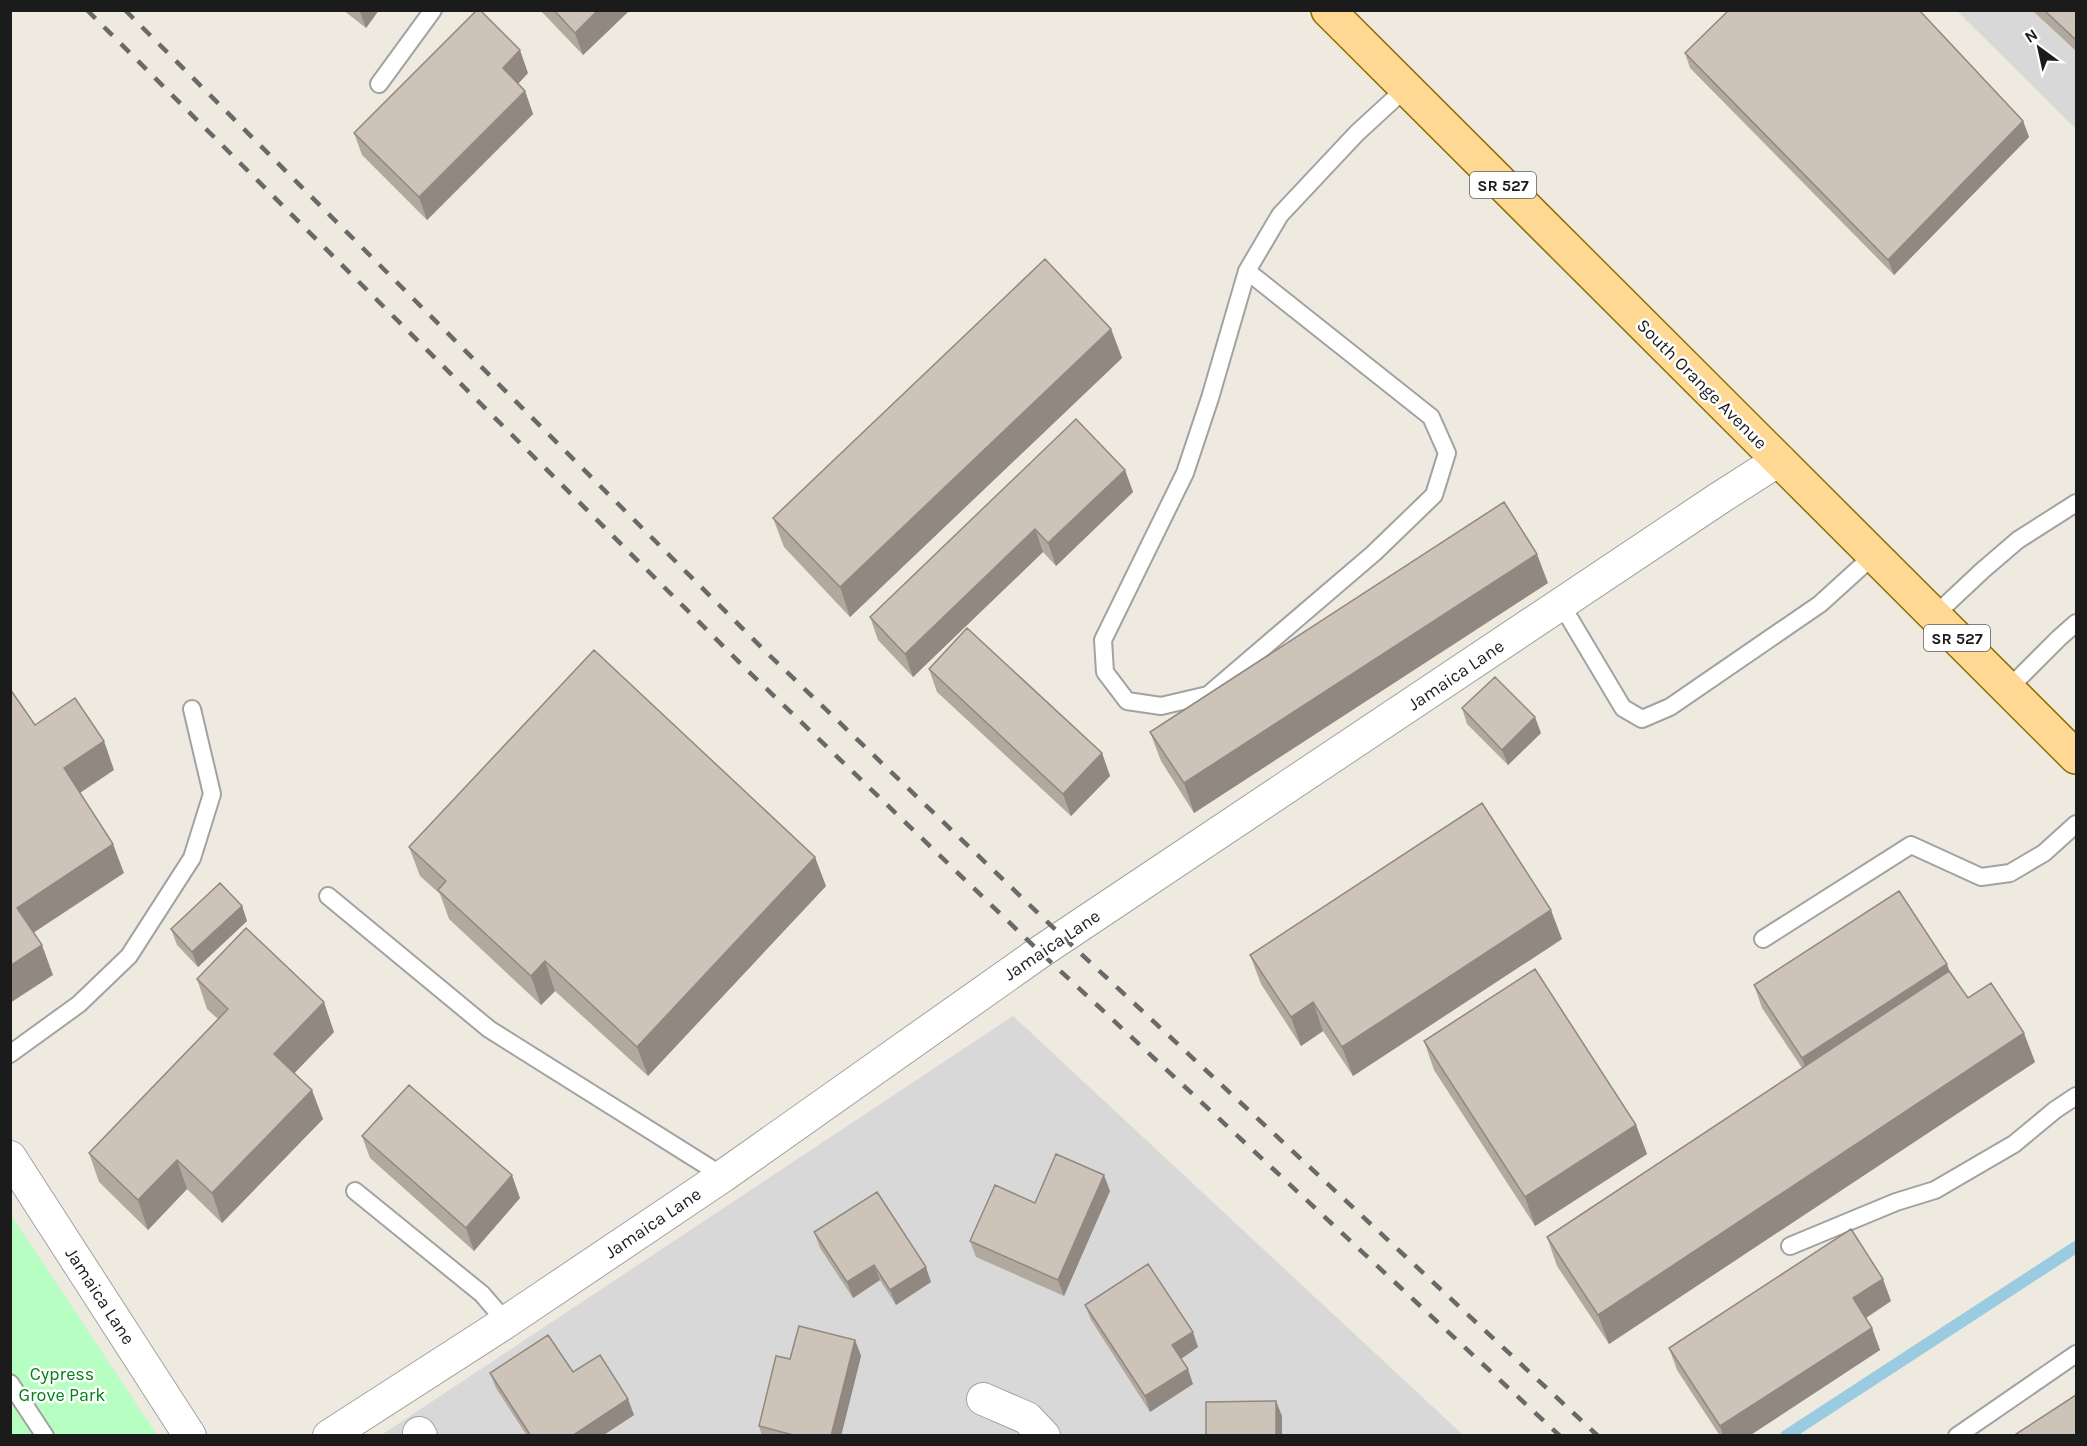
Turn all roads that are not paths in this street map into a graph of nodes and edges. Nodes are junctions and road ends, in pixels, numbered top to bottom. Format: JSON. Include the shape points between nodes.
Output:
{"nodes":[{"id":1,"x":433,"y":10,"type":"edge"},
{"id":2,"x":1331,"y":12,"type":"edge"},
{"id":3,"x":378,"y":84,"type":"dead end"},
{"id":4,"x":1406,"y":88,"type":"junction"},
{"id":5,"x":1247,"y":271,"type":"junction"},
{"id":6,"x":1779,"y":460,"type":"junction"},
{"id":7,"x":2076,"y":503,"type":"edge"},
{"id":8,"x":1874,"y":555,"type":"junction"},
{"id":9,"x":1562,"y":604,"type":"junction"},
{"id":10,"x":1935,"y":615,"type":"junction"},
{"id":11,"x":2076,"y":623,"type":"edge"},
{"id":12,"x":2008,"y":689,"type":"junction"},
{"id":13,"x":192,"y":709,"type":"dead end"},
{"id":14,"x":2076,"y":758,"type":"edge"},
{"id":15,"x":2076,"y":824,"type":"edge"},
{"id":16,"x":328,"y":896,"type":"dead end"},
{"id":17,"x":1763,"y":939,"type":"dead end"},
{"id":18,"x":10,"y":1054,"type":"edge"},
{"id":19,"x":2076,"y":1096,"type":"edge"},
{"id":20,"x":10,"y":1157,"type":"edge"},
{"id":21,"x":723,"y":1176,"type":"junction"},
{"id":22,"x":355,"y":1191,"type":"dead end"},
{"id":23,"x":1790,"y":1246,"type":"dead end"},
{"id":24,"x":506,"y":1322,"type":"junction"},
{"id":25,"x":2076,"y":1354,"type":"edge"},
{"id":26,"x":10,"y":1383,"type":"edge"},
{"id":27,"x":983,"y":1399,"type":"dead end"},
{"id":28,"x":45,"y":1436,"type":"edge"},
{"id":29,"x":190,"y":1436,"type":"edge"},
{"id":30,"x":329,"y":1436,"type":"edge"},
{"id":31,"x":1044,"y":1436,"type":"edge"},
{"id":32,"x":1957,"y":1436,"type":"edge"}],
"edges":[{"from":1,"to":3,"type":"lane"},
{"from":2,"to":4,"type":"main road","name":"South Orange Avenue","number":"SR 527"},
{"from":4,"to":5,"type":"lane","via":[[1357,133],[1280,215]]},
{"from":4,"to":6,"type":"main road","name":"South Orange Avenue","number":"SR 527"},
{"from":5,"to":5,"type":"lane","via":[[1185,473],[1103,640],[1105,672],[1127,701],[1161,706],[1208,695],[1374,553],[1434,495],[1447,453],[1431,417]]},
{"from":6,"to":8,"type":"main road","name":"South Orange Avenue","number":"SR 527"},
{"from":6,"to":9,"type":"street","name":"Jamaica Lane"},
{"from":7,"to":10,"type":"lane","via":[[2018,540]]},
{"from":8,"to":9,"type":"lane","via":[[1820,604],[1670,707],[1642,719],[1623,708]]},
{"from":8,"to":10,"type":"main road","name":"South Orange Avenue","number":"SR 527"},
{"from":9,"to":21,"type":"street","name":"Jamaica Lane","via":[[1040,952]]},
{"from":10,"to":12,"type":"main road","name":"South Orange Avenue","number":"SR 527"},
{"from":11,"to":12,"type":"lane"},
{"from":12,"to":14,"type":"main road","name":"South Orange Avenue","number":"SR 527"},
{"from":13,"to":18,"type":"lane","via":[[212,794],[192,858],[129,956],[79,1004]]},
{"from":15,"to":17,"type":"lane","via":[[2044,853],[2010,873],[1981,877],[1911,845]]},
{"from":16,"to":21,"type":"lane","via":[[489,1029]]},
{"from":19,"to":23,"type":"lane","via":[[2014,1144],[1935,1190]]},
{"from":20,"to":29,"type":"street","name":"Jamaica Lane"},
{"from":21,"to":24,"type":"street","name":"Jamaica Lane"},
{"from":22,"to":24,"type":"lane","via":[[482,1293]]},
{"from":24,"to":30,"type":"street","name":"Jamaica Lane"},
{"from":25,"to":32,"type":"lane"},
{"from":26,"to":28,"type":"lane"},
{"from":27,"to":31,"type":"street","via":[[1027,1418]]}]}
